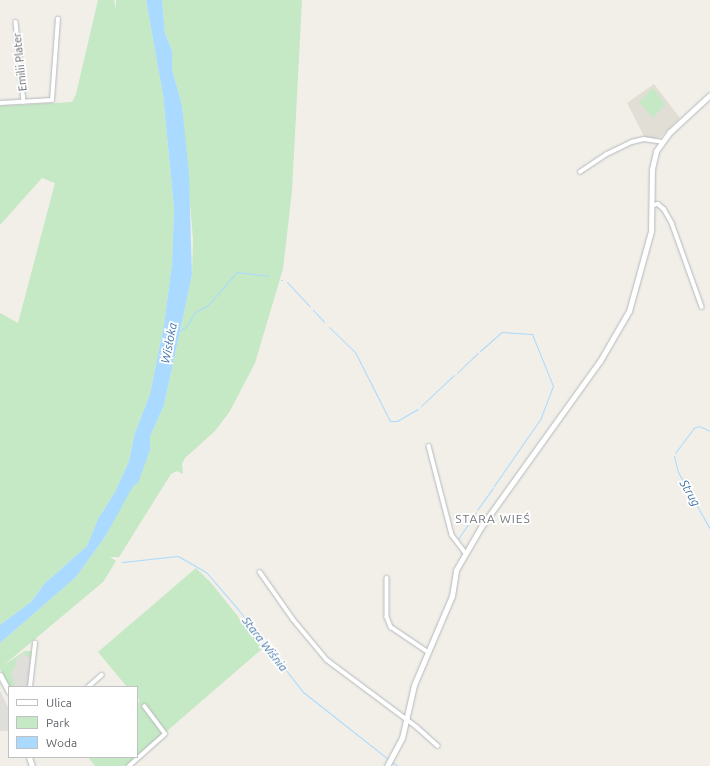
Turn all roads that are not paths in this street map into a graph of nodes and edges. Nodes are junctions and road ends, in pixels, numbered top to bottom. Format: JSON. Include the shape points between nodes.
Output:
{"nodes":[{"id":1,"x":58,"y":19,"type":"dead end"},
{"id":2,"x":16,"y":22,"type":"dead end"},
{"id":3,"x":710,"y":95,"type":"edge"},
{"id":4,"x":24,"y":102,"type":"junction"},
{"id":5,"x":0,"y":104,"type":"edge"},
{"id":6,"x":662,"y":142,"type":"junction"},
{"id":7,"x":580,"y":172,"type":"dead end"},
{"id":8,"x":654,"y":205,"type":"junction"},
{"id":9,"x":702,"y":307,"type":"dead end"},
{"id":10,"x":429,"y":446,"type":"dead end"},
{"id":11,"x":465,"y":552,"type":"junction"},
{"id":12,"x":260,"y":572,"type":"dead end"},
{"id":13,"x":387,"y":578,"type":"dead end"},
{"id":14,"x":35,"y":643,"type":"dead end"},
{"id":15,"x":428,"y":652,"type":"junction"},
{"id":16,"x":0,"y":675,"type":"edge"},
{"id":17,"x":102,"y":675,"type":"dead end"},
{"id":18,"x":30,"y":686,"type":"edge"},
{"id":19,"x":89,"y":686,"type":"edge"},
{"id":20,"x":8,"y":690,"type":"edge"},
{"id":21,"x":145,"y":706,"type":"dead end"},
{"id":22,"x":407,"y":721,"type":"junction"},
{"id":23,"x":438,"y":746,"type":"dead end"},
{"id":24,"x":389,"y":762,"type":"edge"},
{"id":25,"x":129,"y":766,"type":"edge"}],
"edges":[{"from":1,"to":4,"type":"street","via":[[52,100]]},
{"from":2,"to":4,"type":"street","name":"Emilii Plater"},
{"from":3,"to":6,"type":"street"},
{"from":4,"to":5,"type":"street"},
{"from":6,"to":7,"type":"street","via":[[644,139],[632,142],[607,154]]},
{"from":6,"to":8,"type":"street","via":[[653,160]]},
{"from":8,"to":9,"type":"street","via":[[658,204],[664,209],[672,223]]},
{"from":8,"to":11,"type":"street","via":[[651,231],[632,302],[618,331],[596,367]]},
{"from":10,"to":11,"type":"street","via":[[452,535]]},
{"from":11,"to":15,"type":"street","via":[[456,570],[452,596]]},
{"from":12,"to":22,"type":"street","via":[[326,660]]},
{"from":13,"to":15,"type":"street","via":[[387,617],[391,627]]},
{"from":14,"to":18,"type":"street"},
{"from":15,"to":22,"type":"street","via":[[412,693]]},
{"from":16,"to":20,"type":"street"},
{"from":17,"to":19,"type":"street"},
{"from":21,"to":25,"type":"street","via":[[165,734]]},
{"from":22,"to":23,"type":"street"},
{"from":22,"to":24,"type":"street","via":[[402,738]]}]}
